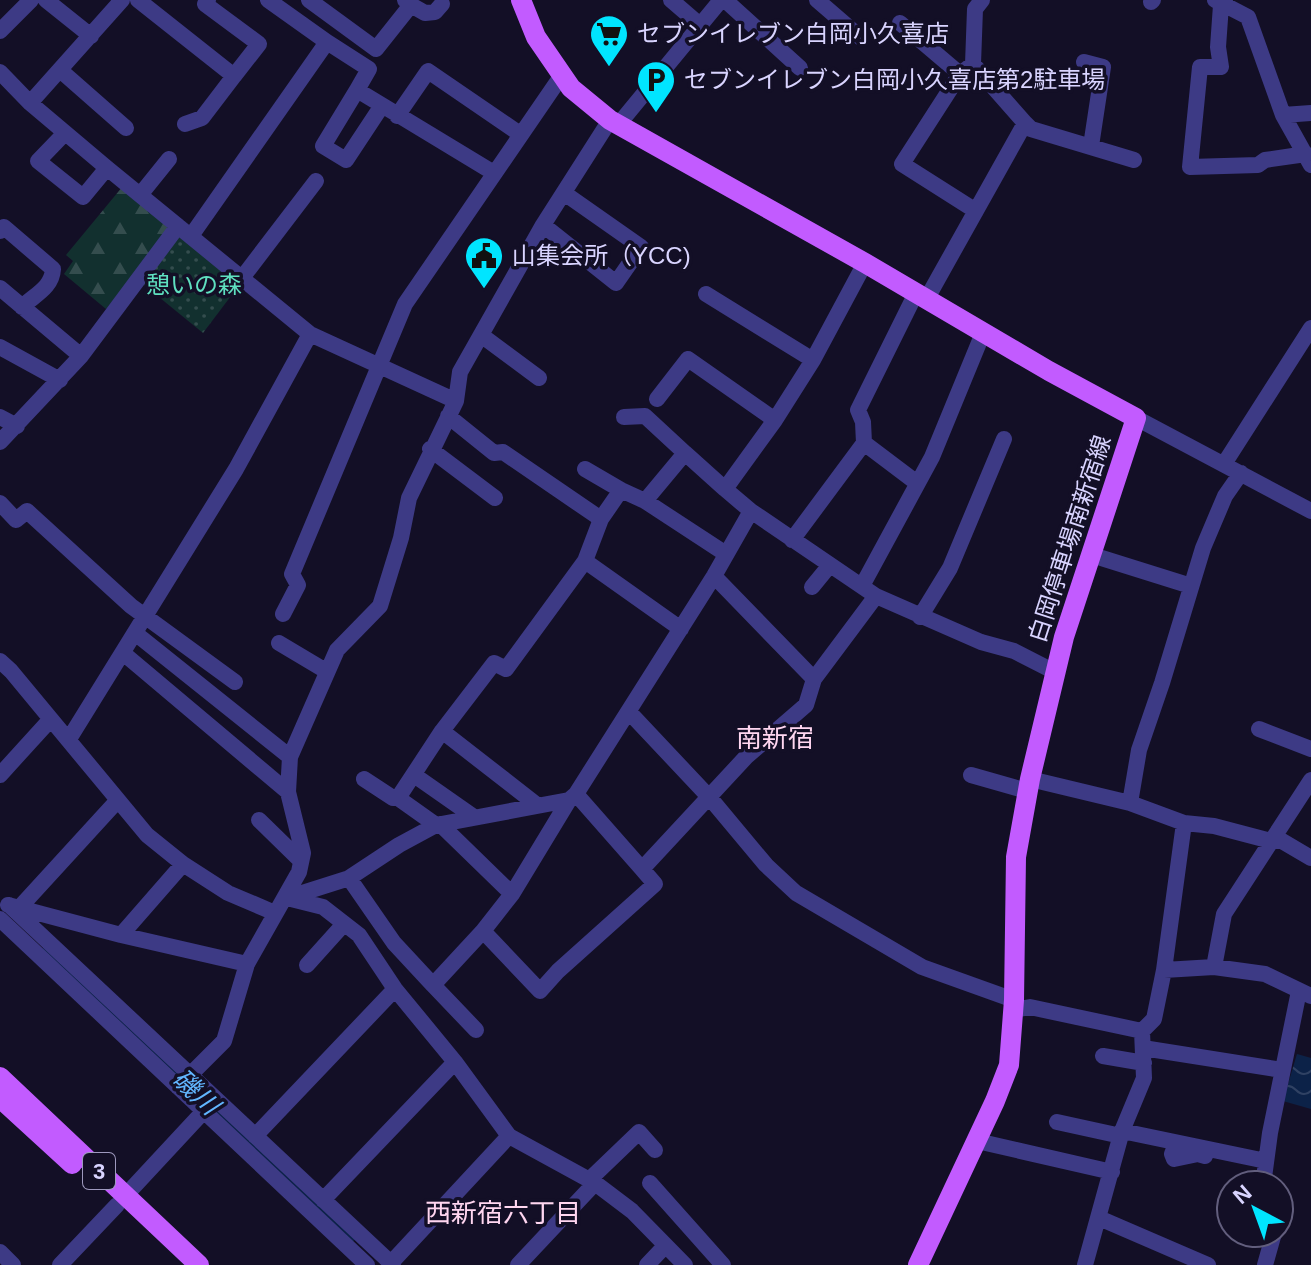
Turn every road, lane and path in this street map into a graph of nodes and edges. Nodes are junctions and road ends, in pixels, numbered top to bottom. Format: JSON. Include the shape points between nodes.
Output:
{"nodes":[{"id":1,"x":31,"y":0,"type":"edge"},
{"id":2,"x":46,"y":0,"type":"edge"},
{"id":3,"x":122,"y":0,"type":"edge"},
{"id":4,"x":138,"y":0,"type":"edge"},
{"id":5,"x":208,"y":0,"type":"edge"},
{"id":6,"x":268,"y":0,"type":"edge"},
{"id":7,"x":309,"y":0,"type":"edge"},
{"id":8,"x":520,"y":0,"type":"edge"},
{"id":9,"x":671,"y":0,"type":"edge"},
{"id":10,"x":723,"y":0,"type":"edge"},
{"id":11,"x":817,"y":0,"type":"edge"},
{"id":12,"x":982,"y":0,"type":"edge"},
{"id":13,"x":408,"y":2,"type":"edge"},
{"id":14,"x":1221,"y":2,"type":"edge"},
{"id":15,"x":442,"y":4,"type":"dead end"},
{"id":16,"x":900,"y":23,"type":"dead end"},
{"id":17,"x":700,"y":25,"type":"junction"},
{"id":18,"x":0,"y":31,"type":"edge"},
{"id":19,"x":91,"y":36,"type":"junction"},
{"id":20,"x":861,"y":38,"type":"dead end"},
{"id":21,"x":327,"y":42,"type":"junction"},
{"id":22,"x":1084,"y":62,"type":"dead end"},
{"id":23,"x":800,"y":68,"type":"dead end"},
{"id":24,"x":966,"y":69,"type":"junction"},
{"id":25,"x":60,"y":70,"type":"junction"},
{"id":26,"x":0,"y":72,"type":"edge"},
{"id":27,"x":562,"y":75,"type":"junction"},
{"id":28,"x":234,"y":76,"type":"junction"},
{"id":29,"x":357,"y":90,"type":"junction"},
{"id":30,"x":30,"y":103,"type":"junction"},
{"id":31,"x":381,"y":107,"type":"junction"},
{"id":32,"x":1311,"y":113,"type":"edge"},
{"id":33,"x":1283,"y":115,"type":"junction"},
{"id":34,"x":397,"y":116,"type":"junction"},
{"id":35,"x":614,"y":122,"type":"junction"},
{"id":36,"x":1025,"y":123,"type":"junction"},
{"id":37,"x":185,"y":124,"type":"dead end"},
{"id":38,"x":126,"y":128,"type":"dead end"},
{"id":39,"x":65,"y":133,"type":"junction"},
{"id":40,"x":520,"y":134,"type":"junction"},
{"id":41,"x":1091,"y":146,"type":"junction"},
{"id":42,"x":169,"y":159,"type":"dead end"},
{"id":43,"x":1134,"y":160,"type":"dead end"},
{"id":44,"x":1308,"y":160,"type":"edge"},
{"id":45,"x":107,"y":168,"type":"junction"},
{"id":46,"x":494,"y":173,"type":"junction"},
{"id":47,"x":316,"y":181,"type":"dead end"},
{"id":48,"x":564,"y":193,"type":"junction"},
{"id":49,"x":140,"y":195,"type":"junction"},
{"id":50,"x":976,"y":211,"type":"junction"},
{"id":51,"x":543,"y":225,"type":"junction"},
{"id":52,"x":0,"y":231,"type":"edge"},
{"id":53,"x":184,"y":231,"type":"junction"},
{"id":54,"x":865,"y":263,"type":"junction"},
{"id":55,"x":242,"y":278,"type":"junction"},
{"id":56,"x":0,"y":288,"type":"edge"},
{"id":57,"x":706,"y":294,"type":"dead end"},
{"id":58,"x":921,"y":297,"type":"junction"},
{"id":59,"x":22,"y":307,"type":"junction"},
{"id":60,"x":1311,"y":328,"type":"edge"},
{"id":61,"x":983,"y":333,"type":"junction"},
{"id":62,"x":310,"y":334,"type":"junction"},
{"id":63,"x":481,"y":335,"type":"junction"},
{"id":64,"x":0,"y":347,"type":"edge"},
{"id":65,"x":81,"y":356,"type":"junction"},
{"id":66,"x":813,"y":360,"type":"junction"},
{"id":67,"x":381,"y":367,"type":"junction"},
{"id":68,"x":539,"y":378,"type":"dead end"},
{"id":69,"x":60,"y":380,"type":"junction"},
{"id":70,"x":657,"y":399,"type":"dead end"},
{"id":71,"x":452,"y":408,"type":"junction"},
{"id":72,"x":0,"y":417,"type":"edge"},
{"id":73,"x":624,"y":417,"type":"dead end"},
{"id":74,"x":1136,"y":418,"type":"junction"},
{"id":75,"x":775,"y":420,"type":"junction"},
{"id":76,"x":17,"y":426,"type":"junction"},
{"id":77,"x":1004,"y":439,"type":"dead end"},
{"id":78,"x":0,"y":442,"type":"edge"},
{"id":79,"x":864,"y":443,"type":"junction"},
{"id":80,"x":430,"y":449,"type":"junction"},
{"id":81,"x":685,"y":453,"type":"junction"},
{"id":82,"x":1224,"y":464,"type":"junction"},
{"id":83,"x":585,"y":469,"type":"dead end"},
{"id":84,"x":1241,"y":473,"type":"junction"},
{"id":85,"x":917,"y":483,"type":"junction"},
{"id":86,"x":725,"y":489,"type":"junction"},
{"id":87,"x":621,"y":490,"type":"junction"},
{"id":88,"x":495,"y":498,"type":"dead end"},
{"id":89,"x":645,"y":501,"type":"junction"},
{"id":90,"x":0,"y":503,"type":"edge"},
{"id":91,"x":751,"y":511,"type":"junction"},
{"id":92,"x":1311,"y":511,"type":"edge"},
{"id":93,"x":601,"y":519,"type":"junction"},
{"id":94,"x":792,"y":540,"type":"junction"},
{"id":95,"x":726,"y":554,"type":"junction"},
{"id":96,"x":1092,"y":555,"type":"junction"},
{"id":97,"x":585,"y":561,"type":"junction"},
{"id":98,"x":830,"y":565,"type":"junction"},
{"id":99,"x":714,"y":576,"type":"junction"},
{"id":100,"x":862,"y":586,"type":"junction"},
{"id":101,"x":1191,"y":586,"type":"junction"},
{"id":102,"x":812,"y":587,"type":"dead end"},
{"id":103,"x":876,"y":596,"type":"junction"},
{"id":104,"x":145,"y":614,"type":"junction"},
{"id":105,"x":283,"y":614,"type":"dead end"},
{"id":106,"x":920,"y":617,"type":"junction"},
{"id":107,"x":681,"y":629,"type":"junction"},
{"id":108,"x":135,"y":633,"type":"junction"},
{"id":109,"x":279,"y":643,"type":"dead end"},
{"id":110,"x":123,"y":653,"type":"junction"},
{"id":111,"x":0,"y":661,"type":"edge"},
{"id":112,"x":326,"y":671,"type":"junction"},
{"id":113,"x":1055,"y":672,"type":"junction"},
{"id":114,"x":814,"y":679,"type":"junction"},
{"id":115,"x":235,"y":682,"type":"dead end"},
{"id":116,"x":630,"y":713,"type":"junction"},
{"id":117,"x":50,"y":720,"type":"junction"},
{"id":118,"x":1259,"y":729,"type":"dead end"},
{"id":119,"x":442,"y":731,"type":"junction"},
{"id":120,"x":69,"y":739,"type":"junction"},
{"id":121,"x":1311,"y":749,"type":"edge"},
{"id":122,"x":290,"y":757,"type":"junction"},
{"id":123,"x":4,"y":765,"type":"edge"},
{"id":124,"x":414,"y":775,"type":"junction"},
{"id":125,"x":971,"y":775,"type":"dead end"},
{"id":126,"x":364,"y":779,"type":"dead end"},
{"id":127,"x":1311,"y":780,"type":"edge"},
{"id":128,"x":1028,"y":785,"type":"junction"},
{"id":129,"x":288,"y":792,"type":"junction"},
{"id":130,"x":573,"y":797,"type":"junction"},
{"id":131,"x":398,"y":798,"type":"junction"},
{"id":132,"x":710,"y":798,"type":"junction"},
{"id":133,"x":118,"y":800,"type":"junction"},
{"id":134,"x":1130,"y":803,"type":"junction"},
{"id":135,"x":537,"y":805,"type":"junction"},
{"id":136,"x":474,"y":817,"type":"junction"},
{"id":137,"x":259,"y":820,"type":"dead end"},
{"id":138,"x":1184,"y":823,"type":"junction"},
{"id":139,"x":438,"y":825,"type":"junction"},
{"id":140,"x":1271,"y":841,"type":"junction"},
{"id":141,"x":1311,"y":858,"type":"edge"},
{"id":142,"x":301,"y":861,"type":"junction"},
{"id":143,"x":183,"y":864,"type":"junction"},
{"id":144,"x":642,"y":869,"type":"junction"},
{"id":145,"x":349,"y":878,"type":"junction"},
{"id":146,"x":512,"y":894,"type":"junction"},
{"id":147,"x":286,"y":898,"type":"junction"},
{"id":148,"x":8,"y":908,"type":"edge"},
{"id":149,"x":275,"y":913,"type":"junction"},
{"id":150,"x":343,"y":925,"type":"junction"},
{"id":151,"x":483,"y":931,"type":"junction"},
{"id":152,"x":121,"y":935,"type":"junction"},
{"id":153,"x":247,"y":964,"type":"junction"},
{"id":154,"x":307,"y":965,"type":"dead end"},
{"id":155,"x":1214,"y":967,"type":"junction"},
{"id":156,"x":1164,"y":970,"type":"junction"},
{"id":157,"x":433,"y":985,"type":"junction"},
{"id":158,"x":395,"y":989,"type":"junction"},
{"id":159,"x":1305,"y":993,"type":"edge"},
{"id":160,"x":1014,"y":1005,"type":"junction"},
{"id":161,"x":476,"y":1030,"type":"dead end"},
{"id":162,"x":1143,"y":1047,"type":"junction"},
{"id":163,"x":1103,"y":1056,"type":"dead end"},
{"id":164,"x":455,"y":1062,"type":"junction"},
{"id":165,"x":1282,"y":1070,"type":"junction"},
{"id":166,"x":0,"y":1077,"type":"edge"},
{"id":167,"x":184,"y":1081,"type":"junction"},
{"id":168,"x":0,"y":1098,"type":"edge"},
{"id":169,"x":204,"y":1111,"type":"junction"},
{"id":170,"x":1057,"y":1122,"type":"dead end"},
{"id":171,"x":1122,"y":1133,"type":"junction"},
{"id":172,"x":255,"y":1136,"type":"junction"},
{"id":173,"x":509,"y":1136,"type":"junction"},
{"id":174,"x":977,"y":1141,"type":"junction"},
{"id":175,"x":655,"y":1150,"type":"dead end"},
{"id":176,"x":1266,"y":1164,"type":"junction"},
{"id":177,"x":1265,"y":1169,"type":"edge"},
{"id":178,"x":1112,"y":1172,"type":"junction"},
{"id":179,"x":592,"y":1181,"type":"junction"},
{"id":180,"x":650,"y":1183,"type":"dead end"},
{"id":181,"x":121,"y":1200,"type":"junction"},
{"id":182,"x":323,"y":1200,"type":"junction"},
{"id":183,"x":1099,"y":1218,"type":"junction"},
{"id":184,"x":665,"y":1246,"type":"junction"},
{"id":185,"x":0,"y":1252,"type":"edge"},
{"id":186,"x":924,"y":1263,"type":"edge"},
{"id":187,"x":392,"y":1264,"type":"edge"},
{"id":188,"x":13,"y":1265,"type":"edge"},
{"id":189,"x":60,"y":1265,"type":"edge"},
{"id":190,"x":180,"y":1265,"type":"edge"},
{"id":191,"x":199,"y":1265,"type":"edge"},
{"id":192,"x":367,"y":1265,"type":"edge"},
{"id":193,"x":518,"y":1265,"type":"edge"},
{"id":194,"x":647,"y":1265,"type":"edge"},
{"id":195,"x":685,"y":1265,"type":"edge"},
{"id":196,"x":723,"y":1265,"type":"edge"},
{"id":197,"x":1085,"y":1265,"type":"edge"},
{"id":198,"x":1208,"y":1265,"type":"edge"}],
"edges":[{"from":1,"to":18,"type":"street"},
{"from":2,"to":19,"type":"street"},
{"from":3,"to":19,"type":"street"},
{"from":4,"to":28,"type":"street"},
{"from":5,"to":28,"type":"street","via":[[205,4],[259,44]]},
{"from":6,"to":21,"type":"street"},
{"from":7,"to":13,"type":"street","via":[[376,49]]},
{"from":8,"to":27,"type":"main road","name":"白岡停車場南新宿線","via":[[536,37]]},
{"from":9,"to":17,"type":"street"},
{"from":10,"to":17,"type":"street"},
{"from":10,"to":23,"type":"street"},
{"from":11,"to":20,"type":"street"},
{"from":12,"to":24,"type":"street","via":[[975,9]]},
{"from":13,"to":15,"type":"street","via":[[425,13]]},
{"from":14,"to":33,"type":"street","via":[[1248,17]]},
{"from":14,"to":44,"type":"street","via":[[1221,67],[1200,67],[1190,167]]},
{"from":16,"to":24,"type":"street"},
{"from":17,"to":35,"type":"street"},
{"from":19,"to":25,"type":"street"},
{"from":21,"to":29,"type":"street","via":[[369,69]]},
{"from":21,"to":53,"type":"street"},
{"from":22,"to":41,"type":"street","via":[[1103,67]]},
{"from":24,"to":36,"type":"street"},
{"from":24,"to":50,"type":"street","via":[[902,164]]},
{"from":25,"to":30,"type":"street"},
{"from":25,"to":38,"type":"street"},
{"from":26,"to":30,"type":"street"},
{"from":27,"to":35,"type":"main road","name":"白岡停車場南新宿線","via":[[581,98]]},
{"from":27,"to":40,"type":"street"},
{"from":28,"to":37,"type":"street","via":[[202,118]]},
{"from":29,"to":31,"type":"street"},
{"from":29,"to":31,"type":"street","via":[[323,146],[346,160]]},
{"from":30,"to":39,"type":"street"},
{"from":31,"to":34,"type":"street"},
{"from":32,"to":33,"type":"street"},
{"from":33,"to":44,"type":"street"},
{"from":34,"to":40,"type":"street","via":[[428,71]]},
{"from":34,"to":46,"type":"street"},
{"from":35,"to":48,"type":"street"},
{"from":35,"to":54,"type":"main road","name":"白岡停車場南新宿線"},
{"from":36,"to":41,"type":"street"},
{"from":36,"to":50,"type":"street"},
{"from":39,"to":45,"type":"street"},
{"from":39,"to":45,"type":"street","via":[[38,161],[83,197]]},
{"from":40,"to":46,"type":"street"},
{"from":41,"to":43,"type":"street"},
{"from":42,"to":49,"type":"street"},
{"from":45,"to":49,"type":"street"},
{"from":46,"to":67,"type":"street","via":[[405,304]]},
{"from":47,"to":55,"type":"street"},
{"from":48,"to":51,"type":"street"},
{"from":48,"to":51,"type":"street","via":[[641,247],[616,283]]},
{"from":49,"to":53,"type":"street"},
{"from":50,"to":58,"type":"street"},
{"from":51,"to":63,"type":"street"},
{"from":52,"to":59,"type":"street","via":[[4,227],[53,269],[45,289]]},
{"from":53,"to":55,"type":"street"},
{"from":53,"to":65,"type":"street"},
{"from":54,"to":58,"type":"main road","name":"白岡停車場南新宿線"},
{"from":54,"to":66,"type":"street"},
{"from":55,"to":62,"type":"street"},
{"from":56,"to":59,"type":"street"},
{"from":57,"to":66,"type":"street"},
{"from":58,"to":61,"type":"main road","name":"白岡停車場南新宿線"},
{"from":58,"to":79,"type":"street","via":[[858,410]]},
{"from":59,"to":65,"type":"street"},
{"from":60,"to":82,"type":"street"},
{"from":61,"to":74,"type":"main road","name":"白岡停車場南新宿線"},
{"from":61,"to":85,"type":"street"},
{"from":62,"to":67,"type":"street"},
{"from":62,"to":104,"type":"street","via":[[236,469]]},
{"from":63,"to":68,"type":"street"},
{"from":63,"to":71,"type":"street","via":[[460,372]]},
{"from":64,"to":69,"type":"street"},
{"from":65,"to":69,"type":"street"},
{"from":66,"to":75,"type":"street"},
{"from":67,"to":71,"type":"street"},
{"from":67,"to":105,"type":"street","via":[[292,574],[298,585]]},
{"from":69,"to":76,"type":"street"},
{"from":70,"to":75,"type":"street","via":[[688,359]]},
{"from":71,"to":80,"type":"street"},
{"from":71,"to":93,"type":"street","via":[[494,453],[503,452]]},
{"from":72,"to":76,"type":"street"},
{"from":73,"to":81,"type":"street","via":[[645,416]]},
{"from":74,"to":82,"type":"street"},
{"from":74,"to":96,"type":"main road","name":"白岡停車場南新宿線"},
{"from":75,"to":86,"type":"street"},
{"from":76,"to":78,"type":"street"},
{"from":77,"to":106,"type":"street","via":[[950,568]]},
{"from":79,"to":85,"type":"street"},
{"from":79,"to":94,"type":"street"},
{"from":80,"to":88,"type":"street"},
{"from":80,"to":112,"type":"street","via":[[409,498],[380,606],[337,650]]},
{"from":81,"to":86,"type":"street"},
{"from":81,"to":89,"type":"street"},
{"from":82,"to":84,"type":"street"},
{"from":83,"to":87,"type":"street"},
{"from":84,"to":92,"type":"street"},
{"from":84,"to":101,"type":"street","via":[[1215,517]]},
{"from":85,"to":100,"type":"street"},
{"from":86,"to":91,"type":"street"},
{"from":87,"to":89,"type":"street"},
{"from":87,"to":93,"type":"street"},
{"from":89,"to":95,"type":"street"},
{"from":90,"to":104,"type":"street","via":[[16,520],[27,511]]},
{"from":91,"to":94,"type":"street"},
{"from":91,"to":95,"type":"street"},
{"from":93,"to":97,"type":"street"},
{"from":94,"to":98,"type":"street"},
{"from":95,"to":99,"type":"street"},
{"from":96,"to":101,"type":"street"},
{"from":96,"to":113,"type":"main road","name":"白岡停車場南新宿線"},
{"from":97,"to":107,"type":"street"},
{"from":97,"to":119,"type":"street","via":[[506,669],[494,663]]},
{"from":98,"to":100,"type":"street"},
{"from":98,"to":102,"type":"street"},
{"from":99,"to":107,"type":"street"},
{"from":99,"to":114,"type":"street"},
{"from":100,"to":103,"type":"street"},
{"from":101,"to":134,"type":"street","via":[[1139,750]]},
{"from":103,"to":106,"type":"street"},
{"from":103,"to":114,"type":"street"},
{"from":104,"to":108,"type":"street"},
{"from":104,"to":115,"type":"street"},
{"from":106,"to":113,"type":"street"},
{"from":107,"to":116,"type":"street"},
{"from":108,"to":110,"type":"street"},
{"from":108,"to":122,"type":"street"},
{"from":109,"to":112,"type":"street"},
{"from":110,"to":120,"type":"street"},
{"from":110,"to":129,"type":"street"},
{"from":111,"to":117,"type":"street"},
{"from":112,"to":122,"type":"street"},
{"from":113,"to":128,"type":"main road","name":"白岡停車場南新宿線"},
{"from":114,"to":132,"type":"street","via":[[806,705],[746,757]]},
{"from":116,"to":130,"type":"street"},
{"from":116,"to":132,"type":"street"},
{"from":117,"to":120,"type":"street"},
{"from":117,"to":123,"type":"street"},
{"from":118,"to":121,"type":"street"},
{"from":119,"to":124,"type":"street"},
{"from":119,"to":135,"type":"street"},
{"from":120,"to":133,"type":"street"},
{"from":122,"to":129,"type":"street"},
{"from":124,"to":131,"type":"street"},
{"from":124,"to":136,"type":"street"},
{"from":125,"to":128,"type":"street"},
{"from":126,"to":131,"type":"street"},
{"from":127,"to":140,"type":"street"},
{"from":128,"to":134,"type":"street"},
{"from":128,"to":160,"type":"main road","name":"白岡停車場南新宿線","via":[[1016,857]]},
{"from":129,"to":142,"type":"street"},
{"from":130,"to":135,"type":"street"},
{"from":130,"to":144,"type":"street"},
{"from":130,"to":146,"type":"street"},
{"from":131,"to":139,"type":"street"},
{"from":132,"to":144,"type":"street"},
{"from":132,"to":160,"type":"street","via":[[796,893],[922,967]]},
{"from":133,"to":143,"type":"street","via":[[147,835]]},
{"from":133,"to":148,"type":"street"},
{"from":134,"to":138,"type":"street"},
{"from":135,"to":136,"type":"street"},
{"from":136,"to":139,"type":"street"},
{"from":137,"to":142,"type":"street"},
{"from":138,"to":140,"type":"street"},
{"from":138,"to":156,"type":"street"},
{"from":139,"to":145,"type":"street"},
{"from":139,"to":146,"type":"street"},
{"from":140,"to":141,"type":"street","via":[[1282,841]]},
{"from":140,"to":155,"type":"street","via":[[1224,914]]},
{"from":142,"to":147,"type":"street"},
{"from":143,"to":149,"type":"street","via":[[228,893]]},
{"from":143,"to":152,"type":"street"},
{"from":144,"to":151,"type":"street","via":[[655,884],[540,991]]},
{"from":145,"to":147,"type":"street"},
{"from":145,"to":157,"type":"street","via":[[394,943]]},
{"from":146,"to":151,"type":"street"},
{"from":147,"to":149,"type":"street"},
{"from":147,"to":150,"type":"street","via":[[323,907]]},
{"from":148,"to":152,"type":"street"},
{"from":148,"to":167,"type":"street"},
{"from":149,"to":153,"type":"street"},
{"from":150,"to":154,"type":"street"},
{"from":150,"to":158,"type":"street","via":[[359,935]]},
{"from":151,"to":157,"type":"street"},
{"from":152,"to":153,"type":"street"},
{"from":153,"to":167,"type":"street","via":[[224,1041]]},
{"from":155,"to":156,"type":"street"},
{"from":155,"to":159,"type":"street","via":[[1265,974]]},
{"from":156,"to":162,"type":"street"},
{"from":157,"to":161,"type":"street"},
{"from":158,"to":164,"type":"street"},
{"from":158,"to":172,"type":"street"},
{"from":159,"to":165,"type":"street"},
{"from":160,"to":162,"type":"street"},
{"from":160,"to":174,"type":"main road","name":"白岡停車場南新宿線","via":[[1009,1065]]},
{"from":162,"to":163,"type":"street"},
{"from":162,"to":165,"type":"street"},
{"from":162,"to":171,"type":"street","via":[[1144,1078]]},
{"from":164,"to":173,"type":"street"},
{"from":164,"to":182,"type":"street"},
{"from":165,"to":176,"type":"street"},
{"from":166,"to":181,"type":"main road","number":"3"},
{"from":167,"to":169,"type":"street"},
{"from":167,"to":172,"type":"street"},
{"from":168,"to":181,"type":"main road","number":"3"},
{"from":169,"to":181,"type":"street"},
{"from":169,"to":192,"type":"street"},
{"from":170,"to":171,"type":"street"},
{"from":171,"to":176,"type":"street"},
{"from":171,"to":178,"type":"street"},
{"from":172,"to":182,"type":"street"},
{"from":173,"to":179,"type":"street"},
{"from":173,"to":187,"type":"street"},
{"from":174,"to":178,"type":"street"},
{"from":174,"to":186,"type":"main road","name":"白岡停車場南新宿線"},
{"from":175,"to":179,"type":"street","via":[[639,1132]]},
{"from":176,"to":177,"type":"street"},
{"from":178,"to":183,"type":"street"},
{"from":179,"to":184,"type":"street","via":[[632,1211]]},
{"from":179,"to":193,"type":"street"},
{"from":180,"to":196,"type":"street"},
{"from":181,"to":189,"type":"street"},
{"from":181,"to":190,"type":"main road","number":"3"},
{"from":181,"to":191,"type":"main road","number":"3"},
{"from":182,"to":187,"type":"street"},
{"from":183,"to":197,"type":"street"},
{"from":183,"to":198,"type":"street"},
{"from":184,"to":194,"type":"street"},
{"from":184,"to":195,"type":"street"},
{"from":185,"to":188,"type":"street"}]}
